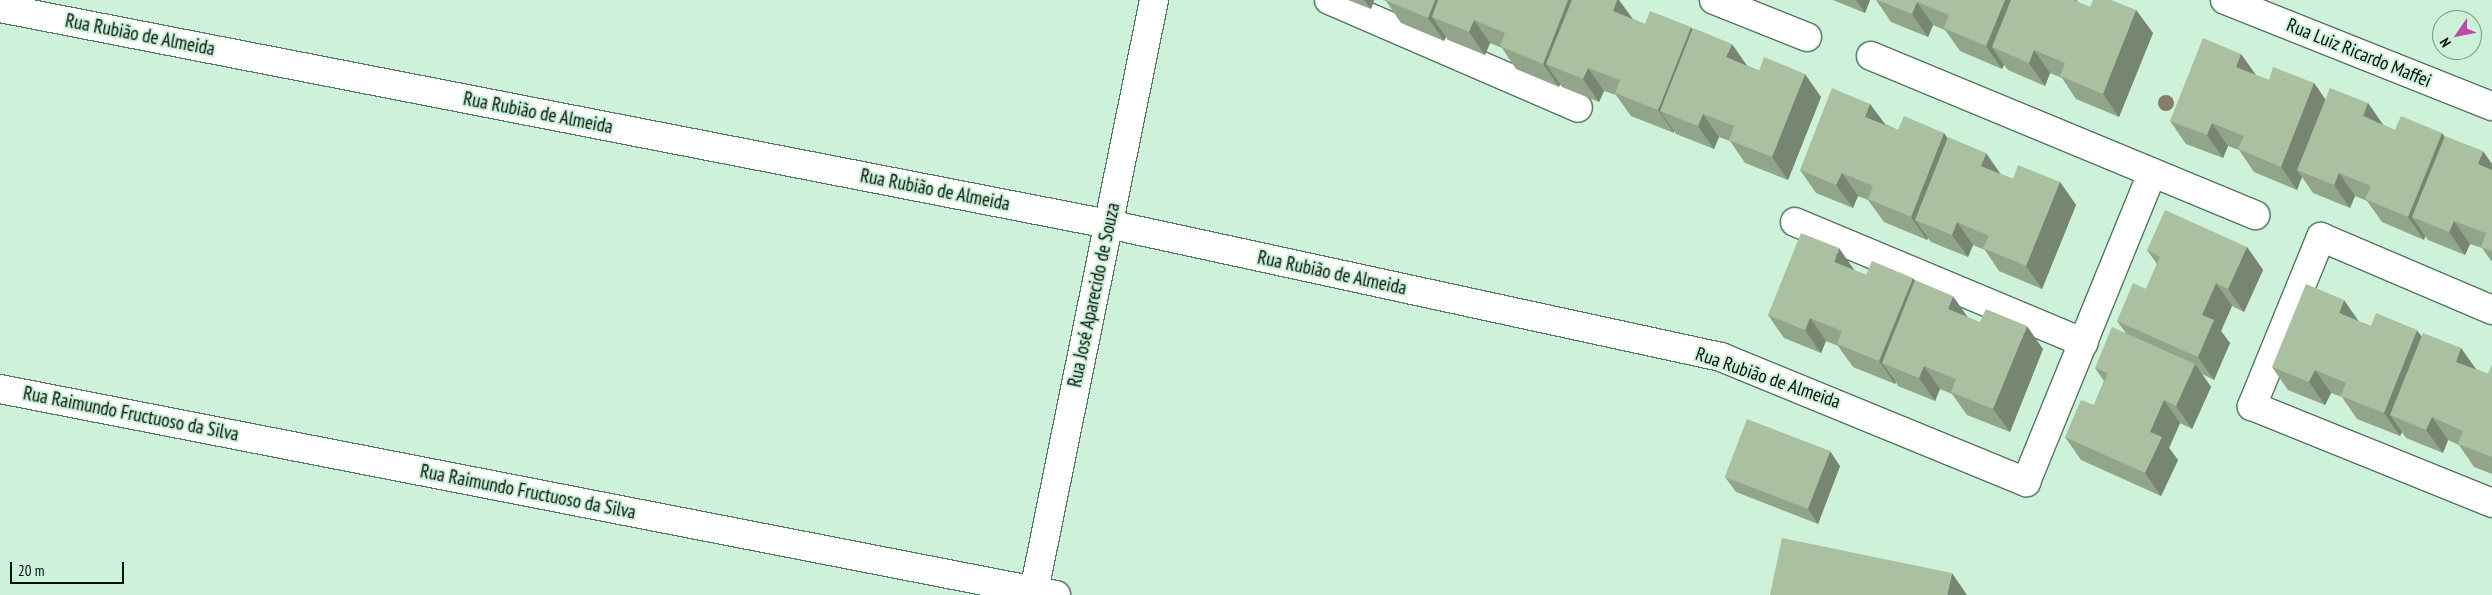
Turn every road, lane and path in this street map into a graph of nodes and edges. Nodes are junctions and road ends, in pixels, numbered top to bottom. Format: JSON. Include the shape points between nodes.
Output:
{"nodes":[{"id":1,"x":1154,"y":0,"type":"edge"},
{"id":2,"x":1329,"y":0,"type":"edge"},
{"id":3,"x":1714,"y":0,"type":"edge"},
{"id":4,"x":2225,"y":0,"type":"edge"},
{"id":5,"x":0,"y":8,"type":"edge"},
{"id":6,"x":1807,"y":37,"type":"dead end"},
{"id":7,"x":1871,"y":56,"type":"dead end"},
{"id":8,"x":2492,"y":106,"type":"edge"},
{"id":9,"x":1578,"y":108,"type":"dead end"},
{"id":10,"x":2152,"y":174,"type":"junction"},
{"id":11,"x":2255,"y":215,"type":"dead end"},
{"id":12,"x":1795,"y":222,"type":"dead end"},
{"id":13,"x":1108,"y":224,"type":"junction"},
{"id":14,"x":2492,"y":310,"type":"edge"},
{"id":15,"x":2084,"y":343,"type":"junction"},
{"id":16,"x":0,"y":389,"type":"edge"},
{"id":17,"x":2492,"y":504,"type":"edge"},
{"id":18,"x":1045,"y":593,"type":"edge"}],
"edges":[{"from":1,"to":13,"type":"street","name":"Rua José Aparecido de Souza"},
{"from":2,"to":9,"type":"street"},
{"from":3,"to":6,"type":"street"},
{"from":4,"to":8,"type":"street","name":"Rua Luiz Ricardo Maffei"},
{"from":5,"to":13,"type":"street","name":"Rua Rubião de Almeida"},
{"from":7,"to":10,"type":"street"},
{"from":10,"to":11,"type":"street"},
{"from":10,"to":15,"type":"street"},
{"from":12,"to":15,"type":"street"},
{"from":13,"to":15,"type":"street","name":"Rua Rubião de Almeida","via":[[1721,357],[1860,411],[2026,482]]},
{"from":13,"to":18,"type":"street","name":"Rua José Aparecido de Souza"},
{"from":14,"to":17,"type":"street","via":[[2321,237],[2252,406]]},
{"from":16,"to":18,"type":"street","name":"Rua Raimundo Fructuoso da Silva"}]}
